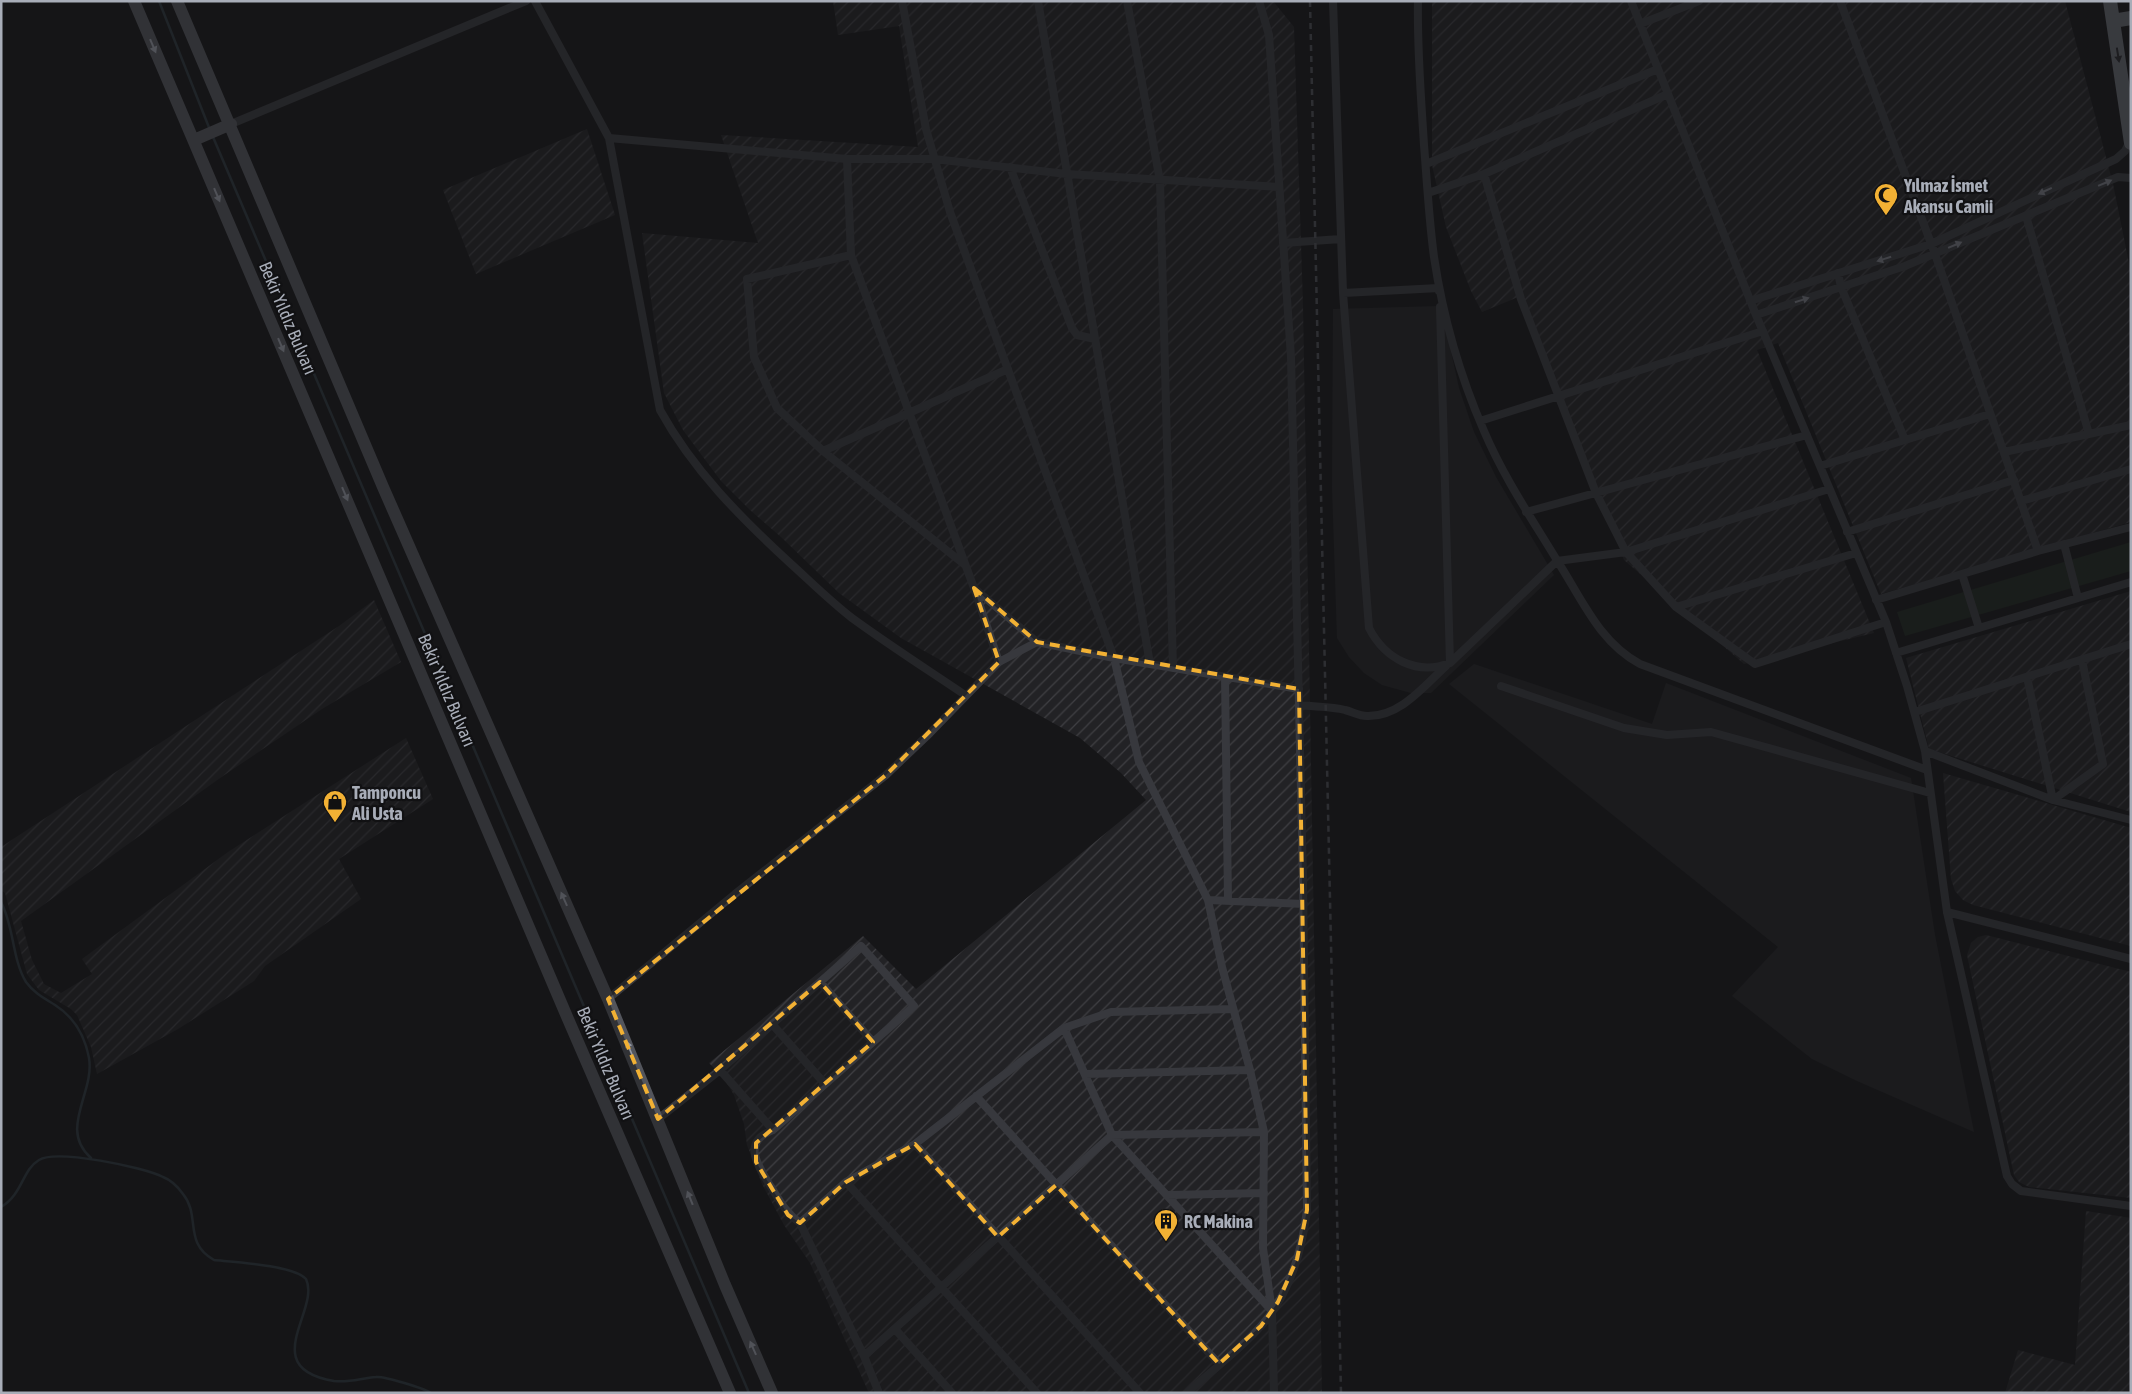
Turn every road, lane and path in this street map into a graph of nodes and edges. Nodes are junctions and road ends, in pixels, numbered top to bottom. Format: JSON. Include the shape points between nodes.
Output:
{"nodes":[{"id":1,"x":134,"y":1,"type":"edge"},
{"id":2,"x":177,"y":1,"type":"edge"},
{"id":3,"x":526,"y":1,"type":"edge"},
{"id":4,"x":535,"y":1,"type":"edge"},
{"id":5,"x":902,"y":1,"type":"edge"},
{"id":6,"x":1038,"y":1,"type":"edge"},
{"id":7,"x":1126,"y":1,"type":"edge"},
{"id":8,"x":1259,"y":1,"type":"edge"},
{"id":9,"x":1333,"y":1,"type":"edge"},
{"id":10,"x":1418,"y":1,"type":"edge"},
{"id":11,"x":1632,"y":1,"type":"edge"},
{"id":12,"x":1699,"y":1,"type":"edge"},
{"id":13,"x":1840,"y":1,"type":"edge"},
{"id":14,"x":2110,"y":1,"type":"edge"},
{"id":15,"x":2131,"y":18,"type":"edge"},
{"id":16,"x":2113,"y":21,"type":"junction"},
{"id":17,"x":1640,"y":24,"type":"junction"},
{"id":18,"x":1658,"y":69,"type":"junction"},
{"id":19,"x":1668,"y":94,"type":"junction"},
{"id":20,"x":231,"y":124,"type":"junction"},
{"id":21,"x":199,"y":138,"type":"junction"},
{"id":22,"x":609,"y":138,"type":"junction"},
{"id":23,"x":2131,"y":142,"type":"edge"},
{"id":24,"x":934,"y":158,"type":"junction"},
{"id":25,"x":847,"y":159,"type":"junction"},
{"id":26,"x":1426,"y":164,"type":"junction"},
{"id":27,"x":1010,"y":168,"type":"junction"},
{"id":28,"x":1067,"y":174,"type":"junction"},
{"id":29,"x":1484,"y":174,"type":"junction"},
{"id":30,"x":2131,"y":178,"type":"edge"},
{"id":31,"x":1160,"y":181,"type":"junction"},
{"id":32,"x":1280,"y":187,"type":"junction"},
{"id":33,"x":1428,"y":193,"type":"junction"},
{"id":34,"x":2026,"y":216,"type":"junction"},
{"id":35,"x":1341,"y":239,"type":"junction"},
{"id":36,"x":1283,"y":243,"type":"junction"},
{"id":37,"x":1931,"y":244,"type":"junction"},
{"id":38,"x":1935,"y":254,"type":"junction"},
{"id":39,"x":851,"y":255,"type":"junction"},
{"id":40,"x":1838,"y":273,"type":"junction"},
{"id":41,"x":1841,"y":287,"type":"junction"},
{"id":42,"x":1439,"y":288,"type":"junction"},
{"id":43,"x":1343,"y":293,"type":"junction"},
{"id":44,"x":1750,"y":301,"type":"junction"},
{"id":45,"x":1756,"y":315,"type":"junction"},
{"id":46,"x":1763,"y":331,"type":"junction"},
{"id":47,"x":1095,"y":340,"type":"junction"},
{"id":48,"x":1008,"y":369,"type":"junction"},
{"id":49,"x":1558,"y":396,"type":"junction"},
{"id":50,"x":909,"y":412,"type":"junction"},
{"id":51,"x":1990,"y":414,"type":"junction"},
{"id":52,"x":1480,"y":420,"type":"junction"},
{"id":53,"x":2131,"y":425,"type":"edge"},
{"id":54,"x":2089,"y":434,"type":"junction"},
{"id":55,"x":1807,"y":435,"type":"junction"},
{"id":56,"x":1905,"y":440,"type":"junction"},
{"id":57,"x":823,"y":451,"type":"junction"},
{"id":58,"x":2004,"y":452,"type":"junction"},
{"id":59,"x":1820,"y":466,"type":"junction"},
{"id":60,"x":2131,"y":469,"type":"edge"},
{"id":61,"x":2014,"y":480,"type":"junction"},
{"id":62,"x":1829,"y":489,"type":"junction"},
{"id":63,"x":1596,"y":493,"type":"junction"},
{"id":64,"x":2021,"y":501,"type":"junction"},
{"id":65,"x":1526,"y":512,"type":"junction"},
{"id":66,"x":2131,"y":527,"type":"edge"},
{"id":67,"x":1848,"y":532,"type":"junction"},
{"id":68,"x":2064,"y":544,"type":"junction"},
{"id":69,"x":2038,"y":551,"type":"junction"},
{"id":70,"x":1626,"y":552,"type":"junction"},
{"id":71,"x":1856,"y":553,"type":"junction"},
{"id":72,"x":1558,"y":560,"type":"junction"},
{"id":73,"x":966,"y":566,"type":"junction"},
{"id":74,"x":1962,"y":574,"type":"junction"},
{"id":75,"x":2131,"y":582,"type":"edge"},
{"id":76,"x":974,"y":588,"type":"junction"},
{"id":77,"x":2078,"y":598,"type":"junction"},
{"id":78,"x":1876,"y":600,"type":"junction"},
{"id":79,"x":1676,"y":606,"type":"junction"},
{"id":80,"x":1886,"y":622,"type":"junction"},
{"id":81,"x":1979,"y":628,"type":"junction"},
{"id":82,"x":1037,"y":642,"type":"junction"},
{"id":83,"x":2131,"y":644,"type":"edge"},
{"id":84,"x":1896,"y":653,"type":"junction"},
{"id":85,"x":1114,"y":658,"type":"junction"},
{"id":86,"x":2082,"y":660,"type":"junction"},
{"id":87,"x":999,"y":662,"type":"junction"},
{"id":88,"x":1450,"y":663,"type":"junction"},
{"id":89,"x":1150,"y":664,"type":"junction"},
{"id":90,"x":1173,"y":668,"type":"junction"},
{"id":91,"x":1226,"y":677,"type":"junction"},
{"id":92,"x":2027,"y":677,"type":"junction"},
{"id":93,"x":1501,"y":686,"type":"dead end"},
{"id":94,"x":1299,"y":689,"type":"junction"},
{"id":95,"x":965,"y":695,"type":"junction"},
{"id":96,"x":1299,"y":705,"type":"junction"},
{"id":97,"x":1915,"y":712,"type":"junction"},
{"id":98,"x":1925,"y":751,"type":"junction"},
{"id":99,"x":1927,"y":770,"type":"junction"},
{"id":100,"x":1930,"y":793,"type":"junction"},
{"id":101,"x":2053,"y":800,"type":"junction"},
{"id":102,"x":2131,"y":820,"type":"edge"},
{"id":103,"x":1208,"y":900,"type":"junction"},
{"id":104,"x":1228,"y":901,"type":"junction"},
{"id":105,"x":1304,"y":904,"type":"junction"},
{"id":106,"x":1947,"y":912,"type":"junction"},
{"id":107,"x":2131,"y":959,"type":"edge"},
{"id":108,"x":820,"y":982,"type":"junction"},
{"id":109,"x":608,"y":999,"type":"junction"},
{"id":110,"x":1234,"y":1009,"type":"junction"},
{"id":111,"x":772,"y":1024,"type":"junction"},
{"id":112,"x":1064,"y":1028,"type":"junction"},
{"id":113,"x":873,"y":1042,"type":"junction"},
{"id":114,"x":720,"y":1070,"type":"junction"},
{"id":115,"x":1250,"y":1070,"type":"junction"},
{"id":116,"x":1085,"y":1074,"type":"junction"},
{"id":117,"x":825,"y":1084,"type":"junction"},
{"id":118,"x":976,"y":1096,"type":"junction"},
{"id":119,"x":658,"y":1118,"type":"junction"},
{"id":120,"x":773,"y":1130,"type":"junction"},
{"id":121,"x":1264,"y":1132,"type":"junction"},
{"id":122,"x":1112,"y":1135,"type":"junction"},
{"id":123,"x":915,"y":1144,"type":"junction"},
{"id":124,"x":846,"y":1182,"type":"junction"},
{"id":125,"x":1056,"y":1184,"type":"junction"},
{"id":126,"x":1264,"y":1193,"type":"junction"},
{"id":127,"x":1167,"y":1195,"type":"junction"},
{"id":128,"x":2131,"y":1206,"type":"edge"},
{"id":129,"x":800,"y":1223,"type":"junction"},
{"id":130,"x":998,"y":1236,"type":"junction"},
{"id":131,"x":941,"y":1288,"type":"junction"},
{"id":132,"x":1272,"y":1311,"type":"junction"},
{"id":133,"x":895,"y":1329,"type":"junction"},
{"id":134,"x":864,"y":1356,"type":"junction"},
{"id":135,"x":1219,"y":1364,"type":"junction"},
{"id":136,"x":1034,"y":1392,"type":"edge"},
{"id":137,"x":730,"y":1393,"type":"edge"},
{"id":138,"x":772,"y":1393,"type":"edge"},
{"id":139,"x":879,"y":1393,"type":"edge"},
{"id":140,"x":952,"y":1393,"type":"edge"},
{"id":141,"x":1140,"y":1393,"type":"edge"},
{"id":142,"x":1187,"y":1393,"type":"edge"},
{"id":143,"x":1274,"y":1393,"type":"edge"}],
"edges":[{"from":1,"to":21,"type":"main road","name":"Bekir Yıldız Bulvarı","one_way":true},
{"from":2,"to":20,"type":"main road","name":"Bekir Yıldız Bulvarı"},
{"from":3,"to":20,"type":"street"},
{"from":4,"to":22,"type":"street"},
{"from":5,"to":24,"type":"street"},
{"from":6,"to":28,"type":"street"},
{"from":7,"to":31,"type":"street"},
{"from":8,"to":32,"type":"street","via":[[1269,35]]},
{"from":9,"to":35,"type":"street"},
{"from":10,"to":26,"type":"street","via":[[1418,54]]},
{"from":11,"to":17,"type":"street"},
{"from":12,"to":17,"type":"street"},
{"from":13,"to":37,"type":"street"},
{"from":14,"to":16,"type":"highway"},
{"from":15,"to":16,"type":"highway"},
{"from":16,"to":23,"type":"highway","one_way":true},
{"from":17,"to":18,"type":"street"},
{"from":18,"to":19,"type":"street"},
{"from":18,"to":26,"type":"street"},
{"from":19,"to":29,"type":"street"},
{"from":19,"to":44,"type":"street"},
{"from":20,"to":21,"type":"main road"},
{"from":109,"to":20,"type":"main road","name":"Bekir Yıldız Bulvarı","one_way":true,"via":[[383,487]]},
{"from":21,"to":137,"type":"main road","name":"Bekir Yıldız Bulvarı","one_way":true,"via":[[568,1020]]},
{"from":22,"to":25,"type":"street"},
{"from":22,"to":95,"type":"street","via":[[660,410],[676,437],[694,464],[728,503],[814,585],[852,618]]},
{"from":23,"to":37,"type":"street","one_way":true,"via":[[2116,159]]},
{"from":24,"to":25,"type":"street"},
{"from":24,"to":27,"type":"street"},
{"from":24,"to":48,"type":"street","via":[[950,212]]},
{"from":25,"to":39,"type":"street"},
{"from":26,"to":33,"type":"street"},
{"from":27,"to":28,"type":"street"},
{"from":27,"to":47,"type":"street","via":[[1072,328],[1078,335]]},
{"from":28,"to":31,"type":"street"},
{"from":28,"to":47,"type":"street"},
{"from":29,"to":33,"type":"street"},
{"from":29,"to":49,"type":"street","via":[[1521,299]]},
{"from":34,"to":30,"type":"street","one_way":true,"via":[[2118,177]]},
{"from":31,"to":32,"type":"street"},
{"from":31,"to":90,"type":"street"},
{"from":32,"to":36,"type":"street"},
{"from":33,"to":42,"type":"street"},
{"from":38,"to":34,"type":"street","one_way":true},
{"from":34,"to":54,"type":"street"},
{"from":35,"to":36,"type":"street"},
{"from":35,"to":43,"type":"street"},
{"from":36,"to":94,"type":"street","via":[[1291,356]]},
{"from":37,"to":38,"type":"street"},
{"from":37,"to":40,"type":"street","one_way":true},
{"from":38,"to":41,"type":"street"},
{"from":38,"to":51,"type":"street"},
{"from":39,"to":50,"type":"street"},
{"from":39,"to":57,"type":"street","via":[[747,279],[754,357],[777,408]]},
{"from":40,"to":41,"type":"street"},
{"from":40,"to":44,"type":"street"},
{"from":45,"to":41,"type":"street","one_way":true},
{"from":41,"to":56,"type":"street"},
{"from":42,"to":43,"type":"street"},
{"from":42,"to":52,"type":"street","via":[[1453,346]]},
{"from":42,"to":88,"type":"street"},
{"from":43,"to":88,"type":"street","via":[[1369,628],[1382,648],[1402,662],[1426,668]]},
{"from":44,"to":45,"type":"street"},
{"from":45,"to":46,"type":"street"},
{"from":46,"to":49,"type":"street"},
{"from":46,"to":55,"type":"street"},
{"from":47,"to":89,"type":"street"},
{"from":48,"to":50,"type":"street"},
{"from":48,"to":85,"type":"street"},
{"from":49,"to":52,"type":"street"},
{"from":49,"to":63,"type":"street"},
{"from":50,"to":57,"type":"street"},
{"from":50,"to":73,"type":"street"},
{"from":51,"to":56,"type":"street"},
{"from":51,"to":58,"type":"street"},
{"from":52,"to":65,"type":"street"},
{"from":53,"to":54,"type":"street"},
{"from":54,"to":58,"type":"street"},
{"from":55,"to":59,"type":"street"},
{"from":55,"to":63,"type":"street"},
{"from":56,"to":59,"type":"street"},
{"from":57,"to":73,"type":"street"},
{"from":58,"to":61,"type":"street"},
{"from":59,"to":62,"type":"street"},
{"from":60,"to":64,"type":"street"},
{"from":61,"to":64,"type":"street"},
{"from":61,"to":67,"type":"street"},
{"from":62,"to":67,"type":"street"},
{"from":62,"to":70,"type":"street"},
{"from":63,"to":65,"type":"street"},
{"from":63,"to":70,"type":"street"},
{"from":64,"to":69,"type":"street"},
{"from":65,"to":72,"type":"street"},
{"from":66,"to":68,"type":"street"},
{"from":67,"to":71,"type":"street"},
{"from":68,"to":69,"type":"street"},
{"from":68,"to":77,"type":"street"},
{"from":69,"to":74,"type":"street"},
{"from":70,"to":72,"type":"street"},
{"from":70,"to":79,"type":"street"},
{"from":71,"to":78,"type":"street"},
{"from":71,"to":79,"type":"street"},
{"from":72,"to":88,"type":"street"},
{"from":72,"to":99,"type":"street","via":[[1602,633],[1631,659]]},
{"from":73,"to":76,"type":"street"},
{"from":74,"to":78,"type":"street"},
{"from":74,"to":81,"type":"street"},
{"from":75,"to":77,"type":"street"},
{"from":76,"to":82,"type":"street"},
{"from":76,"to":87,"type":"street"},
{"from":77,"to":81,"type":"street"},
{"from":78,"to":80,"type":"street"},
{"from":79,"to":80,"type":"street","via":[[1754,664]]},
{"from":80,"to":84,"type":"street"},
{"from":81,"to":84,"type":"street"},
{"from":82,"to":85,"type":"street"},
{"from":82,"to":87,"type":"street"},
{"from":83,"to":86,"type":"street"},
{"from":84,"to":97,"type":"street"},
{"from":85,"to":89,"type":"street"},
{"from":85,"to":103,"type":"street","via":[[1139,762]]},
{"from":86,"to":92,"type":"street"},
{"from":86,"to":101,"type":"street","via":[[2103,764]]},
{"from":87,"to":95,"type":"street"},
{"from":88,"to":96,"type":"street","via":[[1408,701],[1386,714],[1365,716],[1345,710]]},
{"from":89,"to":90,"type":"street"},
{"from":90,"to":91,"type":"street"},
{"from":91,"to":94,"type":"street"},
{"from":91,"to":104,"type":"street"},
{"from":92,"to":97,"type":"street"},
{"from":92,"to":101,"type":"street"},
{"from":93,"to":100,"type":"street","via":[[1624,728],[1668,735],[1711,732]]},
{"from":94,"to":96,"type":"street"},
{"from":95,"to":109,"type":"street","via":[[886,775]]},
{"from":96,"to":105,"type":"street"},
{"from":97,"to":98,"type":"street"},
{"from":98,"to":99,"type":"street"},
{"from":98,"to":101,"type":"street"},
{"from":99,"to":100,"type":"street"},
{"from":100,"to":106,"type":"street"},
{"from":101,"to":102,"type":"street"},
{"from":103,"to":104,"type":"street"},
{"from":103,"to":110,"type":"street"},
{"from":104,"to":105,"type":"street"},
{"from":105,"to":132,"type":"street","via":[[1307,1210],[1297,1259],[1285,1290]]},
{"from":106,"to":107,"type":"street"},
{"from":106,"to":128,"type":"street","via":[[2009,1180],[2021,1191]]},
{"from":108,"to":111,"type":"street"},
{"from":108,"to":113,"type":"street"},
{"from":108,"to":113,"type":"street","via":[[862,946],[914,1006]]},
{"from":119,"to":109,"type":"main road","name":"Bekir Yıldız Bulvarı","one_way":true},
{"from":110,"to":112,"type":"street","via":[[1111,1012]]},
{"from":110,"to":115,"type":"street"},
{"from":111,"to":114,"type":"street"},
{"from":111,"to":117,"type":"street"},
{"from":112,"to":116,"type":"street"},
{"from":112,"to":118,"type":"street"},
{"from":113,"to":117,"type":"street"},
{"from":114,"to":119,"type":"street"},
{"from":114,"to":120,"type":"street"},
{"from":115,"to":116,"type":"street"},
{"from":115,"to":121,"type":"street"},
{"from":116,"to":122,"type":"street"},
{"from":117,"to":120,"type":"street"},
{"from":118,"to":123,"type":"street"},
{"from":118,"to":125,"type":"street"},
{"from":138,"to":119,"type":"main road","name":"Bekir Yıldız Bulvarı","one_way":true},
{"from":120,"to":129,"type":"street","via":[[759,1138],[754,1158],[788,1215]]},
{"from":121,"to":122,"type":"street"},
{"from":121,"to":126,"type":"street"},
{"from":122,"to":125,"type":"street"},
{"from":122,"to":127,"type":"street"},
{"from":123,"to":124,"type":"street"},
{"from":123,"to":130,"type":"street"},
{"from":124,"to":129,"type":"street"},
{"from":124,"to":131,"type":"street"},
{"from":125,"to":130,"type":"street"},
{"from":125,"to":135,"type":"street"},
{"from":126,"to":127,"type":"street"},
{"from":126,"to":132,"type":"street","via":[[1263,1248]]},
{"from":127,"to":132,"type":"street"},
{"from":129,"to":134,"type":"street"},
{"from":130,"to":131,"type":"street"},
{"from":130,"to":141,"type":"street"},
{"from":131,"to":133,"type":"street"},
{"from":131,"to":136,"type":"street"},
{"from":132,"to":135,"type":"street","via":[[1261,1326]]},
{"from":132,"to":143,"type":"street"},
{"from":133,"to":134,"type":"street"},
{"from":133,"to":140,"type":"street"},
{"from":134,"to":139,"type":"street"},
{"from":135,"to":142,"type":"street"}]}
